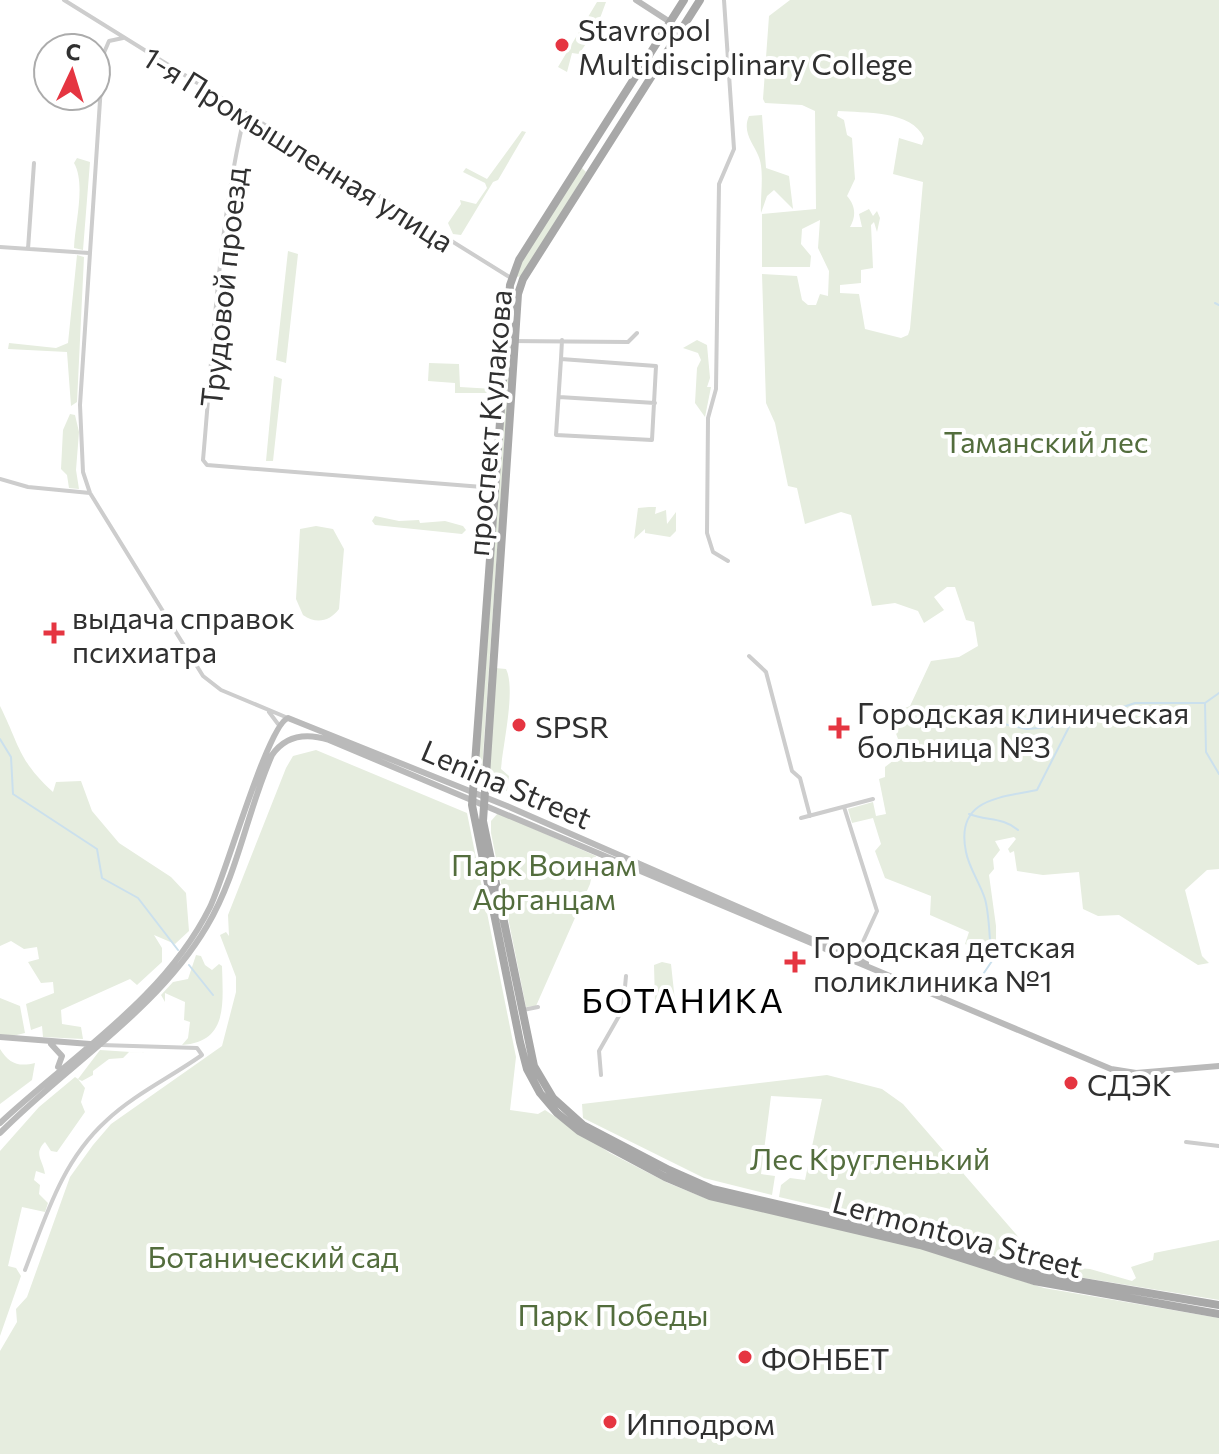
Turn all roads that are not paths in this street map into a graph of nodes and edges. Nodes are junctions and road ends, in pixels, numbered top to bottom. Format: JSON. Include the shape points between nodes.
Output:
{"nodes":[{"id":1,"x":64,"y":0,"type":"edge"},
{"id":2,"x":636,"y":0,"type":"edge"},
{"id":3,"x":684,"y":0,"type":"edge"},
{"id":4,"x":700,"y":0,"type":"edge"},
{"id":5,"x":724,"y":0,"type":"edge"},
{"id":6,"x":670,"y":22,"type":"junction"},
{"id":7,"x":681,"y":29,"type":"junction"},
{"id":8,"x":123,"y":38,"type":"junction"},
{"id":9,"x":614,"y":109,"type":"junction"},
{"id":10,"x":249,"y":116,"type":"junction"},
{"id":11,"x":626,"y":116,"type":"junction"},
{"id":12,"x":581,"y":162,"type":"junction"},
{"id":13,"x":34,"y":163,"type":"dead end"},
{"id":14,"x":593,"y":169,"type":"junction"},
{"id":15,"x":0,"y":247,"type":"edge"},
{"id":16,"x":28,"y":249,"type":"junction"},
{"id":17,"x":89,"y":253,"type":"junction"},
{"id":18,"x":507,"y":276,"type":"junction"},
{"id":19,"x":521,"y":282,"type":"junction"},
{"id":20,"x":637,"y":333,"type":"dead end"},
{"id":21,"x":562,"y":340,"type":"junction"},
{"id":22,"x":510,"y":341,"type":"junction"},
{"id":23,"x":561,"y":359,"type":"junction"},
{"id":24,"x":559,"y":397,"type":"junction"},
{"id":25,"x":655,"y":403,"type":"junction"},
{"id":26,"x":0,"y":479,"type":"edge"},
{"id":27,"x":495,"y":488,"type":"junction"},
{"id":28,"x":90,"y":493,"type":"junction"},
{"id":29,"x":728,"y":561,"type":"dead end"},
{"id":30,"x":749,"y":656,"type":"dead end"},
{"id":31,"x":257,"y":705,"type":"junction"},
{"id":32,"x":292,"y":719,"type":"junction"},
{"id":33,"x":277,"y":726,"type":"junction"},
{"id":34,"x":292,"y":738,"type":"junction"},
{"id":35,"x":473,"y":796,"type":"junction"},
{"id":36,"x":873,"y":799,"type":"dead end"},
{"id":37,"x":484,"y":801,"type":"junction"},
{"id":38,"x":844,"y":807,"type":"junction"},
{"id":39,"x":810,"y":816,"type":"junction"},
{"id":40,"x":801,"y":818,"type":"dead end"},
{"id":41,"x":501,"y":931,"type":"junction"},
{"id":42,"x":855,"y":959,"type":"junction"},
{"id":43,"x":626,"y":976,"type":"dead end"},
{"id":44,"x":538,"y":1007,"type":"dead end"},
{"id":45,"x":521,"y":1011,"type":"junction"},
{"id":46,"x":0,"y":1037,"type":"edge"},
{"id":47,"x":36,"y":1040,"type":"junction"},
{"id":48,"x":89,"y":1044,"type":"junction"},
{"id":49,"x":97,"y":1044,"type":"junction"},
{"id":50,"x":1219,"y":1066,"type":"edge"},
{"id":51,"x":601,"y":1075,"type":"dead end"},
{"id":52,"x":33,"y":1093,"type":"junction"},
{"id":53,"x":0,"y":1123,"type":"edge"},
{"id":54,"x":0,"y":1133,"type":"edge"},
{"id":55,"x":1186,"y":1142,"type":"dead end"},
{"id":56,"x":1219,"y":1146,"type":"edge"},
{"id":57,"x":921,"y":1242,"type":"junction"},
{"id":58,"x":25,"y":1270,"type":"dead end"},
{"id":59,"x":1219,"y":1305,"type":"edge"},
{"id":60,"x":1219,"y":1314,"type":"edge"}],
"edges":[{"from":1,"to":8,"type":"street","name":"1-я Промышленная улица"},
{"from":2,"to":6,"type":"main road"},
{"from":3,"to":6,"type":"main road","name":"проспект Кулакова"},
{"from":4,"to":7,"type":"main road","name":"проспект Кулакова"},
{"from":5,"to":29,"type":"street","via":[[734,149],[719,184],[716,389],[708,418],[707,533],[713,552]]},
{"from":6,"to":7,"type":"main road"},
{"from":6,"to":9,"type":"main road","name":"проспект Кулакова"},
{"from":7,"to":11,"type":"main road","name":"проспект Кулакова"},
{"from":8,"to":10,"type":"street","name":"1-я Промышленная улица"},
{"from":8,"to":17,"type":"street","via":[[109,41],[103,55]]},
{"from":9,"to":11,"type":"main road"},
{"from":9,"to":12,"type":"main road","name":"проспект Кулакова"},
{"from":10,"to":18,"type":"street","name":"1-я Промышленная улица"},
{"from":10,"to":27,"type":"street","name":"Трудовой проезд","via":[[243,122],[232,173],[203,460],[213,467]]},
{"from":11,"to":14,"type":"main road","name":"проспект Кулакова"},
{"from":12,"to":14,"type":"main road"},
{"from":12,"to":18,"type":"main road","name":"проспект Кулакова"},
{"from":13,"to":16,"type":"street"},
{"from":14,"to":19,"type":"main road","name":"проспект Кулакова"},
{"from":15,"to":16,"type":"street"},
{"from":16,"to":17,"type":"street"},
{"from":17,"to":28,"type":"street","via":[[80,410],[83,472]]},
{"from":18,"to":19,"type":"main road"},
{"from":18,"to":22,"type":"main road","name":"проспект Кулакова"},
{"from":19,"to":22,"type":"main road","name":"проспект Кулакова"},
{"from":20,"to":21,"type":"street","via":[[628,342]]},
{"from":21,"to":22,"type":"street"},
{"from":21,"to":23,"type":"street"},
{"from":22,"to":27,"type":"main road","name":"проспект Кулакова"},
{"from":22,"to":37,"type":"main road","name":"проспект Кулакова"},
{"from":23,"to":24,"type":"street"},
{"from":23,"to":25,"type":"street","via":[[656,366]]},
{"from":24,"to":25,"type":"street"},
{"from":24,"to":25,"type":"street","via":[[556,435],[652,440]]},
{"from":26,"to":28,"type":"street"},
{"from":27,"to":35,"type":"main road","name":"проспект Кулакова"},
{"from":28,"to":31,"type":"street","name":"Lenina Street","via":[[203,676]]},
{"from":30,"to":39,"type":"street","via":[[766,672],[792,771],[800,778]]},
{"from":31,"to":32,"type":"street","name":"Lenina Street"},
{"from":31,"to":33,"type":"street","name":"Lenina Street","via":[[272,714]]},
{"from":32,"to":33,"type":"main road"},
{"from":32,"to":34,"type":"main road","via":[[299,727]]},
{"from":32,"to":35,"type":"main road","name":"Lenina Street"},
{"from":33,"to":34,"type":"main road","via":[[282,738]]},
{"from":33,"to":48,"type":"main road","via":[[200,927],[160,981]]},
{"from":34,"to":35,"type":"main road","name":"Lenina Street","via":[[329,740]]},
{"from":34,"to":49,"type":"main road","via":[[268,764],[221,897],[180,968]]},
{"from":35,"to":37,"type":"main road","name":"Lenina Street"},
{"from":35,"to":41,"type":"main road","name":"Lermontova Street"},
{"from":36,"to":38,"type":"street"},
{"from":37,"to":41,"type":"main road","name":"Lermontova Street"},
{"from":37,"to":42,"type":"main road","name":"Lenina Street"},
{"from":38,"to":39,"type":"street"},
{"from":38,"to":42,"type":"street","via":[[877,911]]},
{"from":39,"to":40,"type":"street"},
{"from":41,"to":45,"type":"main road","name":"Lermontova Street"},
{"from":41,"to":57,"type":"main road","name":"Lermontova Street","via":[[527,1069],[547,1103],[567,1122],[710,1196]]},
{"from":42,"to":50,"type":"main road","name":"Lenina Street","via":[[1120,1071]]},
{"from":43,"to":51,"type":"street","via":[[623,1009],[599,1051]]},
{"from":44,"to":45,"type":"street"},
{"from":45,"to":57,"type":"main road","name":"Lermontova Street","via":[[534,1066],[546,1089],[596,1132],[712,1189]]},
{"from":46,"to":47,"type":"main road"},
{"from":47,"to":48,"type":"main road"},
{"from":47,"to":52,"type":"main road","via":[[54,1045],[62,1056]]},
{"from":48,"to":49,"type":"main road"},
{"from":48,"to":52,"type":"main road"},
{"from":49,"to":54,"type":"main road"},
{"from":49,"to":58,"type":"street","via":[[197,1048],[202,1055],[108,1118],[84,1142],[61,1177]]},
{"from":52,"to":53,"type":"main road"},
{"from":55,"to":56,"type":"street"},
{"from":57,"to":59,"type":"main road","name":"Lermontova Street","via":[[1036,1274]]},
{"from":57,"to":60,"type":"main road","name":"Lermontova Street","via":[[1034,1281]]}]}
